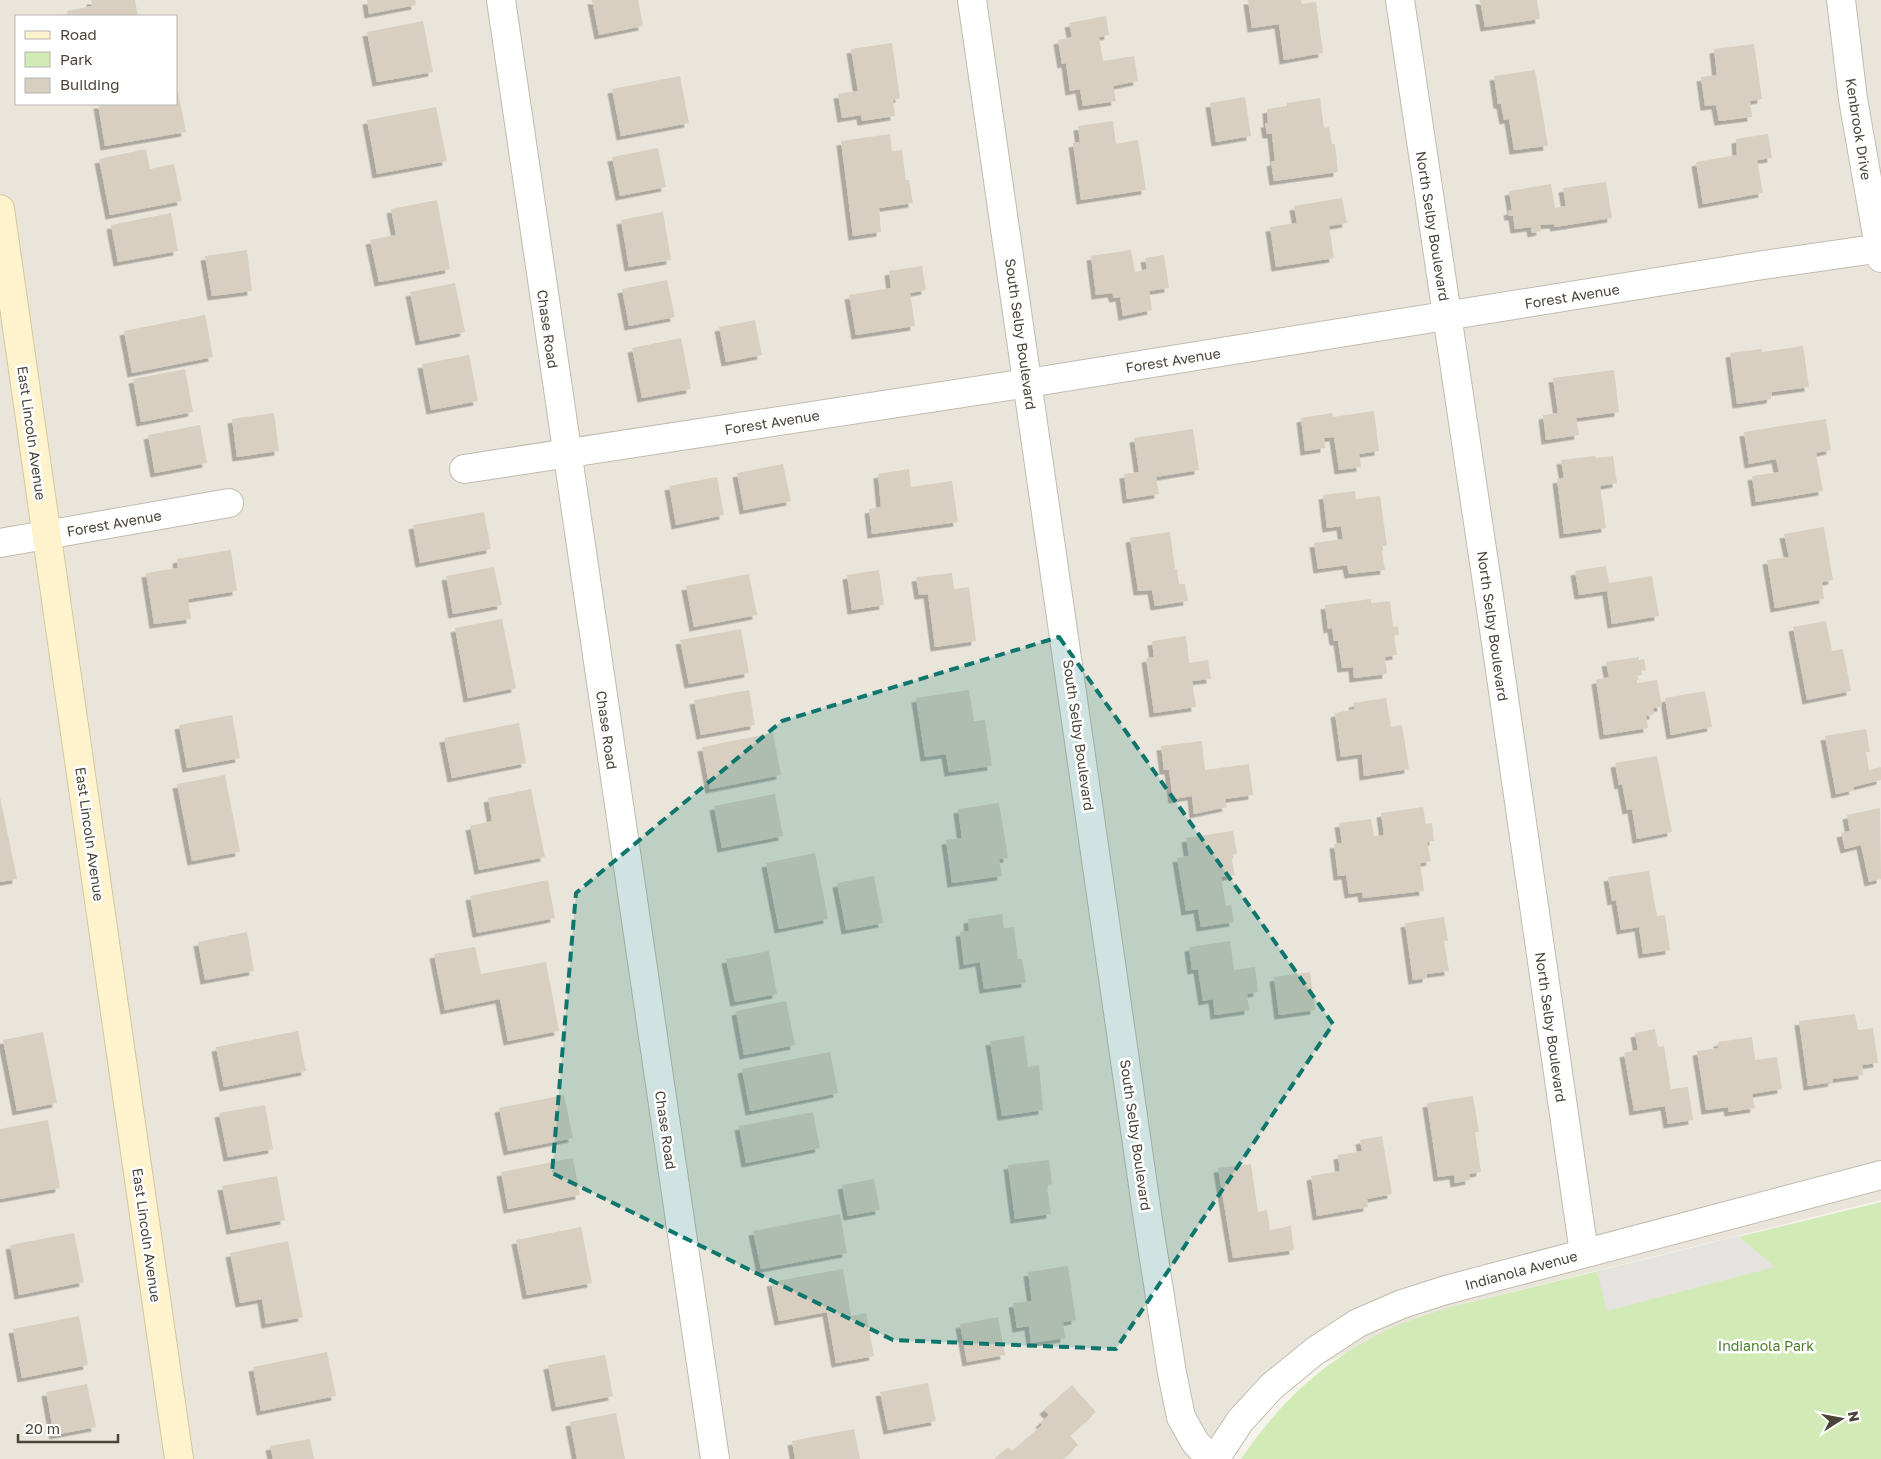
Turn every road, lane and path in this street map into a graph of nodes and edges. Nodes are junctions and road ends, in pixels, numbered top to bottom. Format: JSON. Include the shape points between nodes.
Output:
{"nodes":[{"id":1,"x":501,"y":0,"type":"edge"},
{"id":2,"x":972,"y":0,"type":"edge"},
{"id":3,"x":1400,"y":0,"type":"edge"},
{"id":4,"x":1841,"y":0,"type":"edge"},
{"id":5,"x":0,"y":209,"type":"edge"},
{"id":6,"x":1880,"y":252,"type":"edge"},
{"id":7,"x":1448,"y":316,"type":"junction"},
{"id":8,"x":1028,"y":383,"type":"junction"},
{"id":9,"x":566,"y":454,"type":"junction"},
{"id":10,"x":464,"y":469,"type":"dead end"},
{"id":11,"x":229,"y":503,"type":"dead end"},
{"id":12,"x":47,"y":536,"type":"junction"},
{"id":13,"x":0,"y":544,"type":"edge"},
{"id":14,"x":1881,"y":1175,"type":"edge"},
{"id":15,"x":1584,"y":1253,"type":"junction"},
{"id":16,"x":179,"y":1459,"type":"edge"},
{"id":17,"x":715,"y":1459,"type":"edge"},
{"id":18,"x":1213,"y":1459,"type":"edge"}],
"edges":[{"from":1,"to":9,"type":"street","name":"Chase Road"},
{"from":2,"to":8,"type":"street","name":"South Selby Boulevard"},
{"from":3,"to":7,"type":"street","name":"North Selby Boulevard"},
{"from":4,"to":6,"type":"street","name":"Kenbrook Drive","via":[[1853,99]]},
{"from":5,"to":12,"type":"main road","name":"East Lincoln Avenue"},
{"from":6,"to":7,"type":"street","name":"Forest Avenue","via":[[1763,265]]},
{"from":7,"to":8,"type":"street","name":"Forest Avenue"},
{"from":7,"to":15,"type":"street","name":"North Selby Boulevard"},
{"from":8,"to":9,"type":"street","name":"Forest Avenue"},
{"from":8,"to":18,"type":"street","name":"South Selby Boulevard","via":[[1172,1373],[1181,1417],[1195,1442]]},
{"from":9,"to":10,"type":"street","name":"Forest Avenue"},
{"from":9,"to":17,"type":"street","name":"Chase Road"},
{"from":11,"to":12,"type":"street","name":"Forest Avenue"},
{"from":12,"to":13,"type":"street","name":"Forest Avenue"},
{"from":12,"to":16,"type":"main road","name":"East Lincoln Avenue"},
{"from":14,"to":15,"type":"street","name":"Indianola Avenue"},
{"from":15,"to":18,"type":"street","name":"Indianola Avenue","via":[[1446,1290],[1358,1323],[1315,1351],[1271,1387],[1240,1421]]}]}
